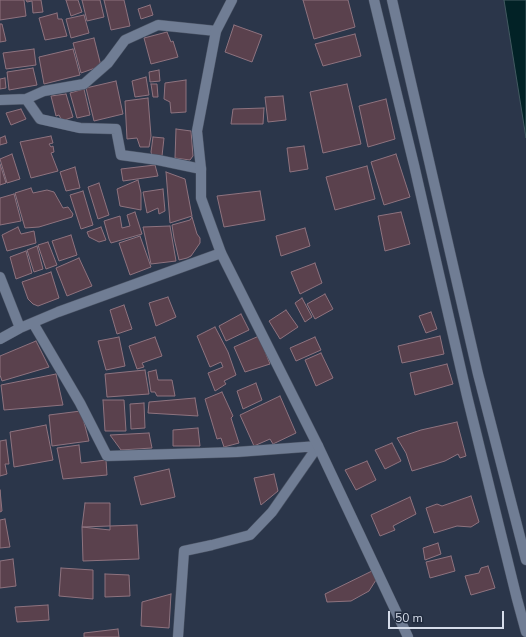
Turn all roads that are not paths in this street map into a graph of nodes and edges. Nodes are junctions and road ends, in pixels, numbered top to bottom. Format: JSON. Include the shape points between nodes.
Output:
{"nodes":[{"id":1,"x":232,"y":0,"type":"edge"},
{"id":2,"x":374,"y":0,"type":"edge"},
{"id":3,"x":392,"y":0,"type":"edge"},
{"id":4,"x":216,"y":31,"type":"junction"},
{"id":5,"x":26,"y":99,"type":"junction"},
{"id":6,"x":0,"y":100,"type":"edge"},
{"id":7,"x":201,"y":169,"type":"junction"},
{"id":8,"x":221,"y":253,"type":"junction"},
{"id":9,"x":0,"y":277,"type":"edge"},
{"id":10,"x":33,"y":323,"type":"junction"},
{"id":11,"x":20,"y":328,"type":"junction"},
{"id":12,"x":0,"y":339,"type":"edge"},
{"id":13,"x":318,"y":446,"type":"junction"},
{"id":14,"x":526,"y":560,"type":"edge"},
{"id":15,"x":526,"y":632,"type":"edge"},
{"id":16,"x":406,"y":636,"type":"edge"},
{"id":17,"x":178,"y":637,"type":"edge"}],
"edges":[{"from":1,"to":4,"type":"street"},
{"from":2,"to":15,"type":"street"},
{"from":3,"to":14,"type":"street","via":[[478,374]]},
{"from":4,"to":5,"type":"street","via":[[158,25],[125,40],[108,63],[84,84],[44,91]]},
{"from":4,"to":7,"type":"street","via":[[197,131]]},
{"from":5,"to":6,"type":"street"},
{"from":5,"to":7,"type":"street","via":[[40,119],[80,128],[116,129],[121,155]]},
{"from":7,"to":8,"type":"street","via":[[201,198]]},
{"from":8,"to":10,"type":"street"},
{"from":8,"to":13,"type":"street"},
{"from":9,"to":11,"type":"street"},
{"from":10,"to":11,"type":"street"},
{"from":10,"to":13,"type":"street","via":[[80,403],[107,456],[238,452]]},
{"from":11,"to":12,"type":"street"},
{"from":13,"to":16,"type":"street"},
{"from":13,"to":17,"type":"street","via":[[272,512],[250,535],[184,551]]}]}
